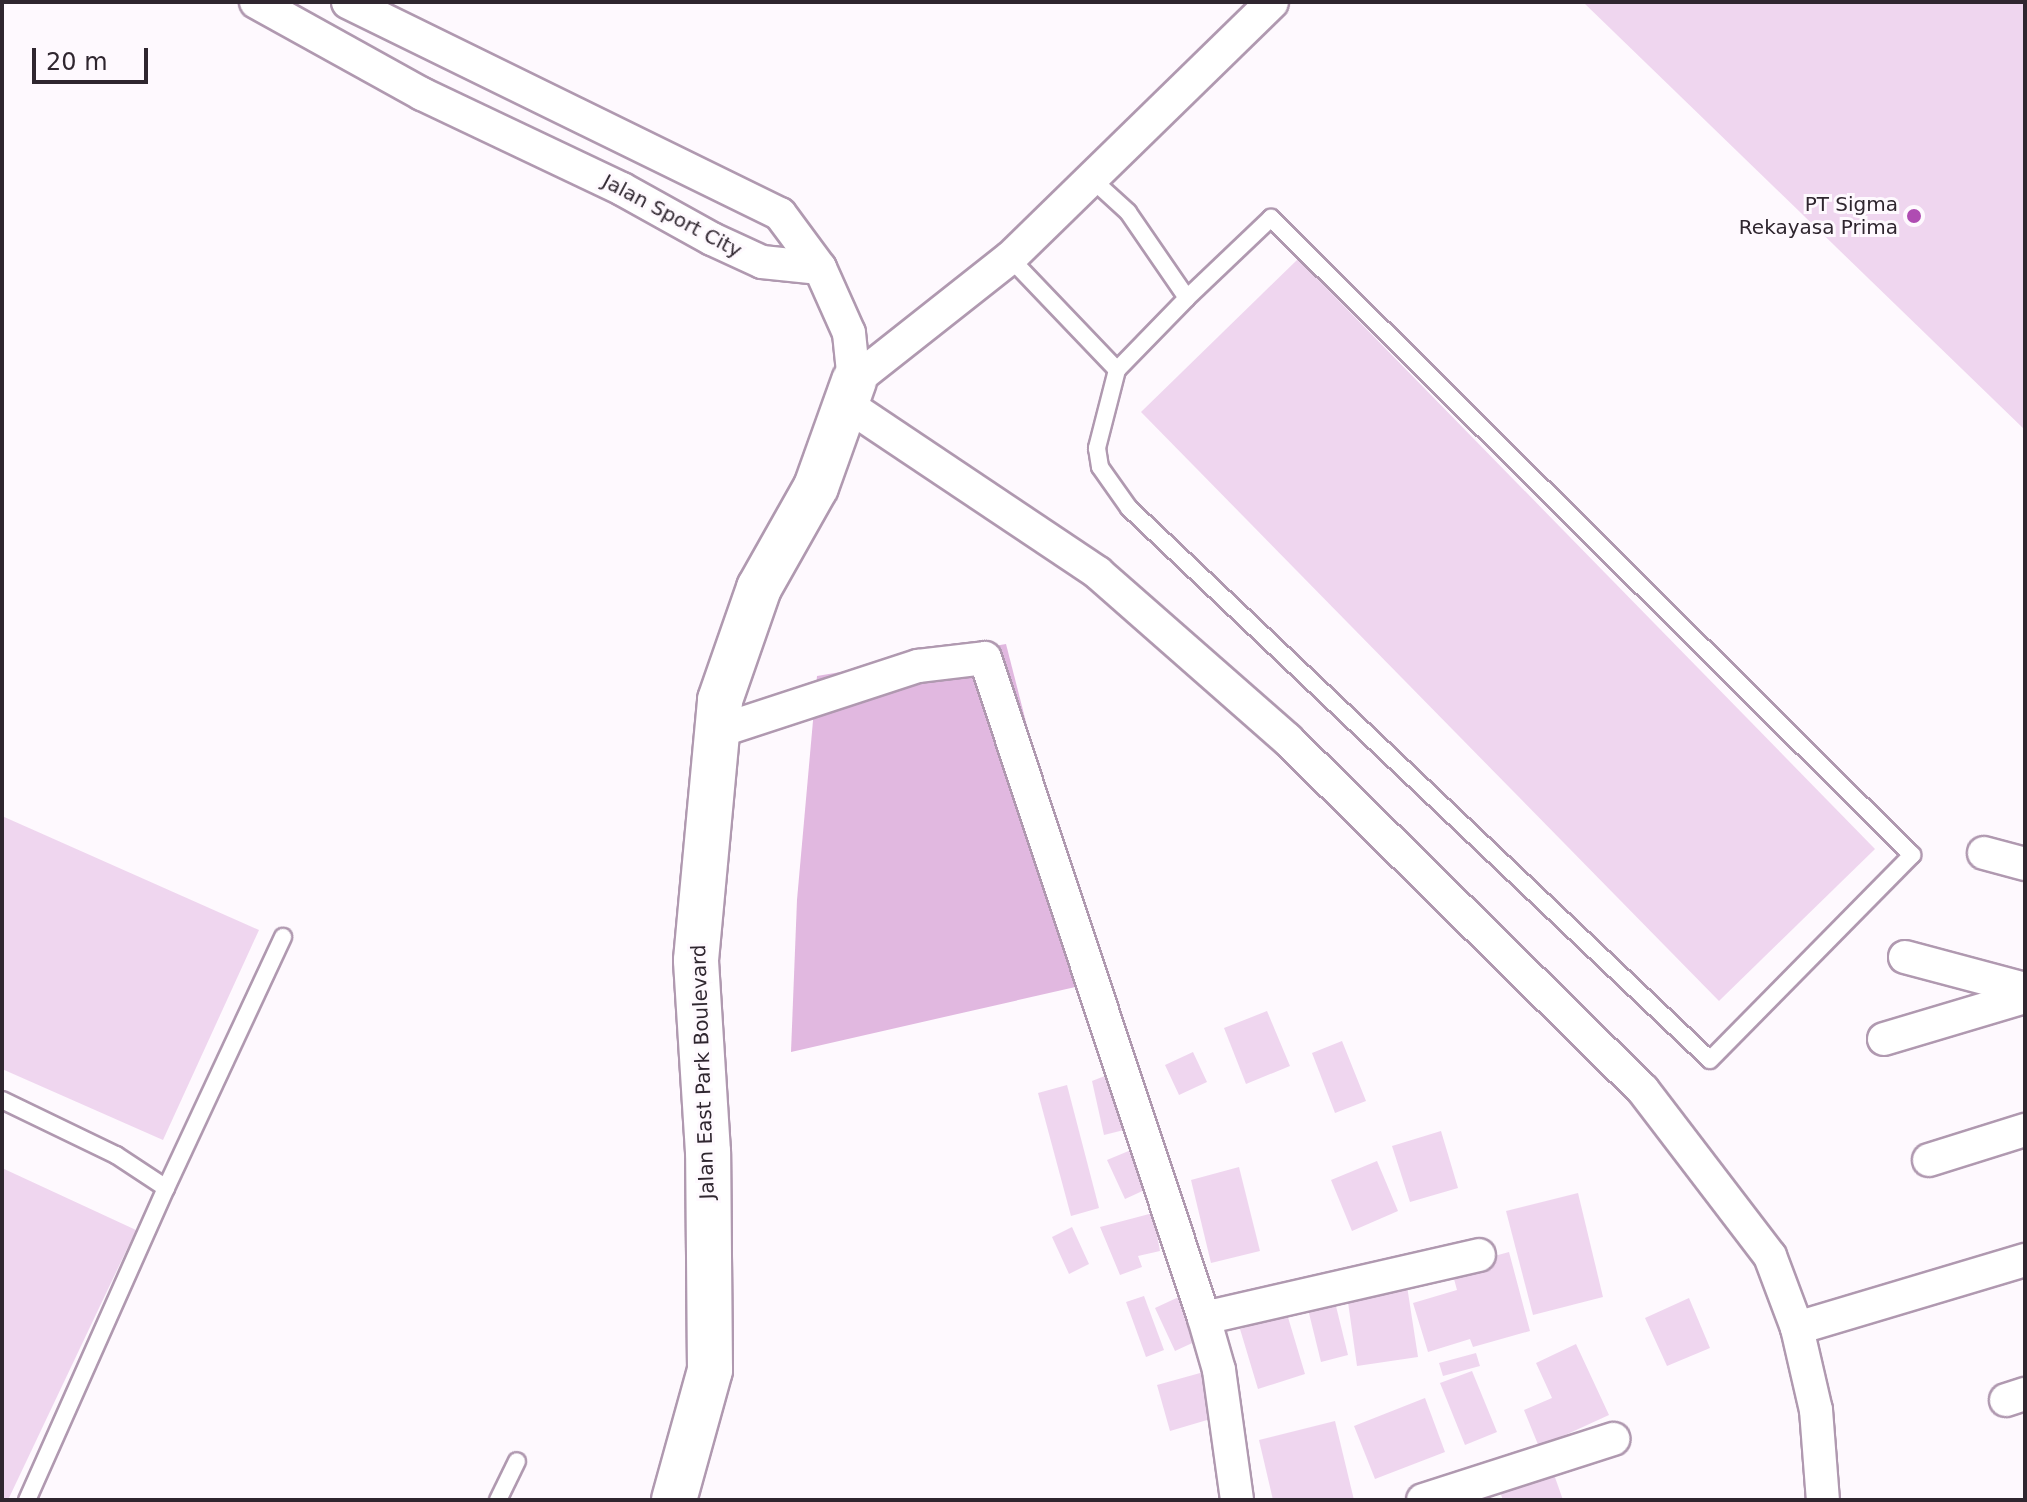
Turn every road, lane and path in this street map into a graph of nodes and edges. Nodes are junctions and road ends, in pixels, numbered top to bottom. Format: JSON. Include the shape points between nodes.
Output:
{"nodes":[{"id":1,"x":256,"y":2,"type":"edge"},
{"id":2,"x":348,"y":2,"type":"edge"},
{"id":3,"x":1272,"y":2,"type":"edge"},
{"id":4,"x":1093,"y":180,"type":"junction"},
{"id":5,"x":1010,"y":258,"type":"junction"},
{"id":6,"x":820,"y":268,"type":"junction"},
{"id":7,"x":1187,"y":298,"type":"junction"},
{"id":8,"x":1117,"y":370,"type":"junction"},
{"id":9,"x":850,"y":393,"type":"junction"},
{"id":10,"x":716,"y":732,"type":"junction"},
{"id":11,"x":1984,"y":853,"type":"dead end"},
{"id":12,"x":2025,"y":864,"type":"edge"},
{"id":13,"x":283,"y":937,"type":"dead end"},
{"id":14,"x":1905,"y":957,"type":"dead end"},
{"id":15,"x":2025,"y":989,"type":"edge"},
{"id":16,"x":2025,"y":997,"type":"edge"},
{"id":17,"x":1884,"y":1039,"type":"dead end"},
{"id":18,"x":2,"y":1100,"type":"edge"},
{"id":19,"x":2025,"y":1130,"type":"edge"},
{"id":20,"x":1929,"y":1160,"type":"dead end"},
{"id":21,"x":166,"y":1188,"type":"junction"},
{"id":22,"x":1479,"y":1255,"type":"dead end"},
{"id":23,"x":2025,"y":1260,"type":"edge"},
{"id":24,"x":1204,"y":1318,"type":"junction"},
{"id":25,"x":1797,"y":1328,"type":"junction"},
{"id":26,"x":1613,"y":1439,"type":"dead end"},
{"id":27,"x":517,"y":1461,"type":"dead end"},
{"id":28,"x":27,"y":1500,"type":"edge"},
{"id":29,"x":498,"y":1500,"type":"edge"},
{"id":30,"x":674,"y":1500,"type":"edge"},
{"id":31,"x":1237,"y":1500,"type":"edge"},
{"id":32,"x":1423,"y":1500,"type":"edge"},
{"id":33,"x":1823,"y":1500,"type":"edge"}],
"edges":[{"from":1,"to":6,"type":"street","name":"Jalan Sport City","via":[[422,94],[622,189],[712,239],[762,262]]},
{"from":2,"to":6,"type":"street","via":[[780,214]]},
{"from":3,"to":4,"type":"street"},
{"from":4,"to":5,"type":"street"},
{"from":4,"to":7,"type":"lane","via":[[1128,212]]},
{"from":5,"to":8,"type":"lane"},
{"from":5,"to":9,"type":"street"},
{"from":6,"to":9,"type":"street","via":[[849,333]]},
{"from":7,"to":8,"type":"lane"},
{"from":7,"to":8,"type":"lane","via":[[1271,218],[1912,855],[1710,1060],[1129,508],[1100,467],[1097,448]]},
{"from":9,"to":10,"type":"main road","name":"Jalan East Park Boulevard","via":[[816,487],[759,588],[720,700]]},
{"from":9,"to":25,"type":"street","via":[[1098,573],[1287,739],[1643,1090],[1770,1256]]},
{"from":10,"to":24,"type":"street","via":[[918,666],[985,658]]},
{"from":10,"to":30,"type":"main road","name":"Jalan East Park Boulevard","via":[[696,960],[708,1152],[710,1370]]},
{"from":11,"to":12,"type":"street"},
{"from":13,"to":21,"type":"lane"},
{"from":14,"to":15,"type":"street"},
{"from":16,"to":17,"type":"street"},
{"from":18,"to":21,"type":"lane","via":[[116,1155]]},
{"from":19,"to":20,"type":"street"},
{"from":21,"to":28,"type":"lane"},
{"from":22,"to":24,"type":"street"},
{"from":23,"to":25,"type":"street"},
{"from":24,"to":31,"type":"street","via":[[1219,1370]]},
{"from":25,"to":33,"type":"street","via":[[1816,1410]]},
{"from":26,"to":32,"type":"street"},
{"from":27,"to":29,"type":"lane"}]}
